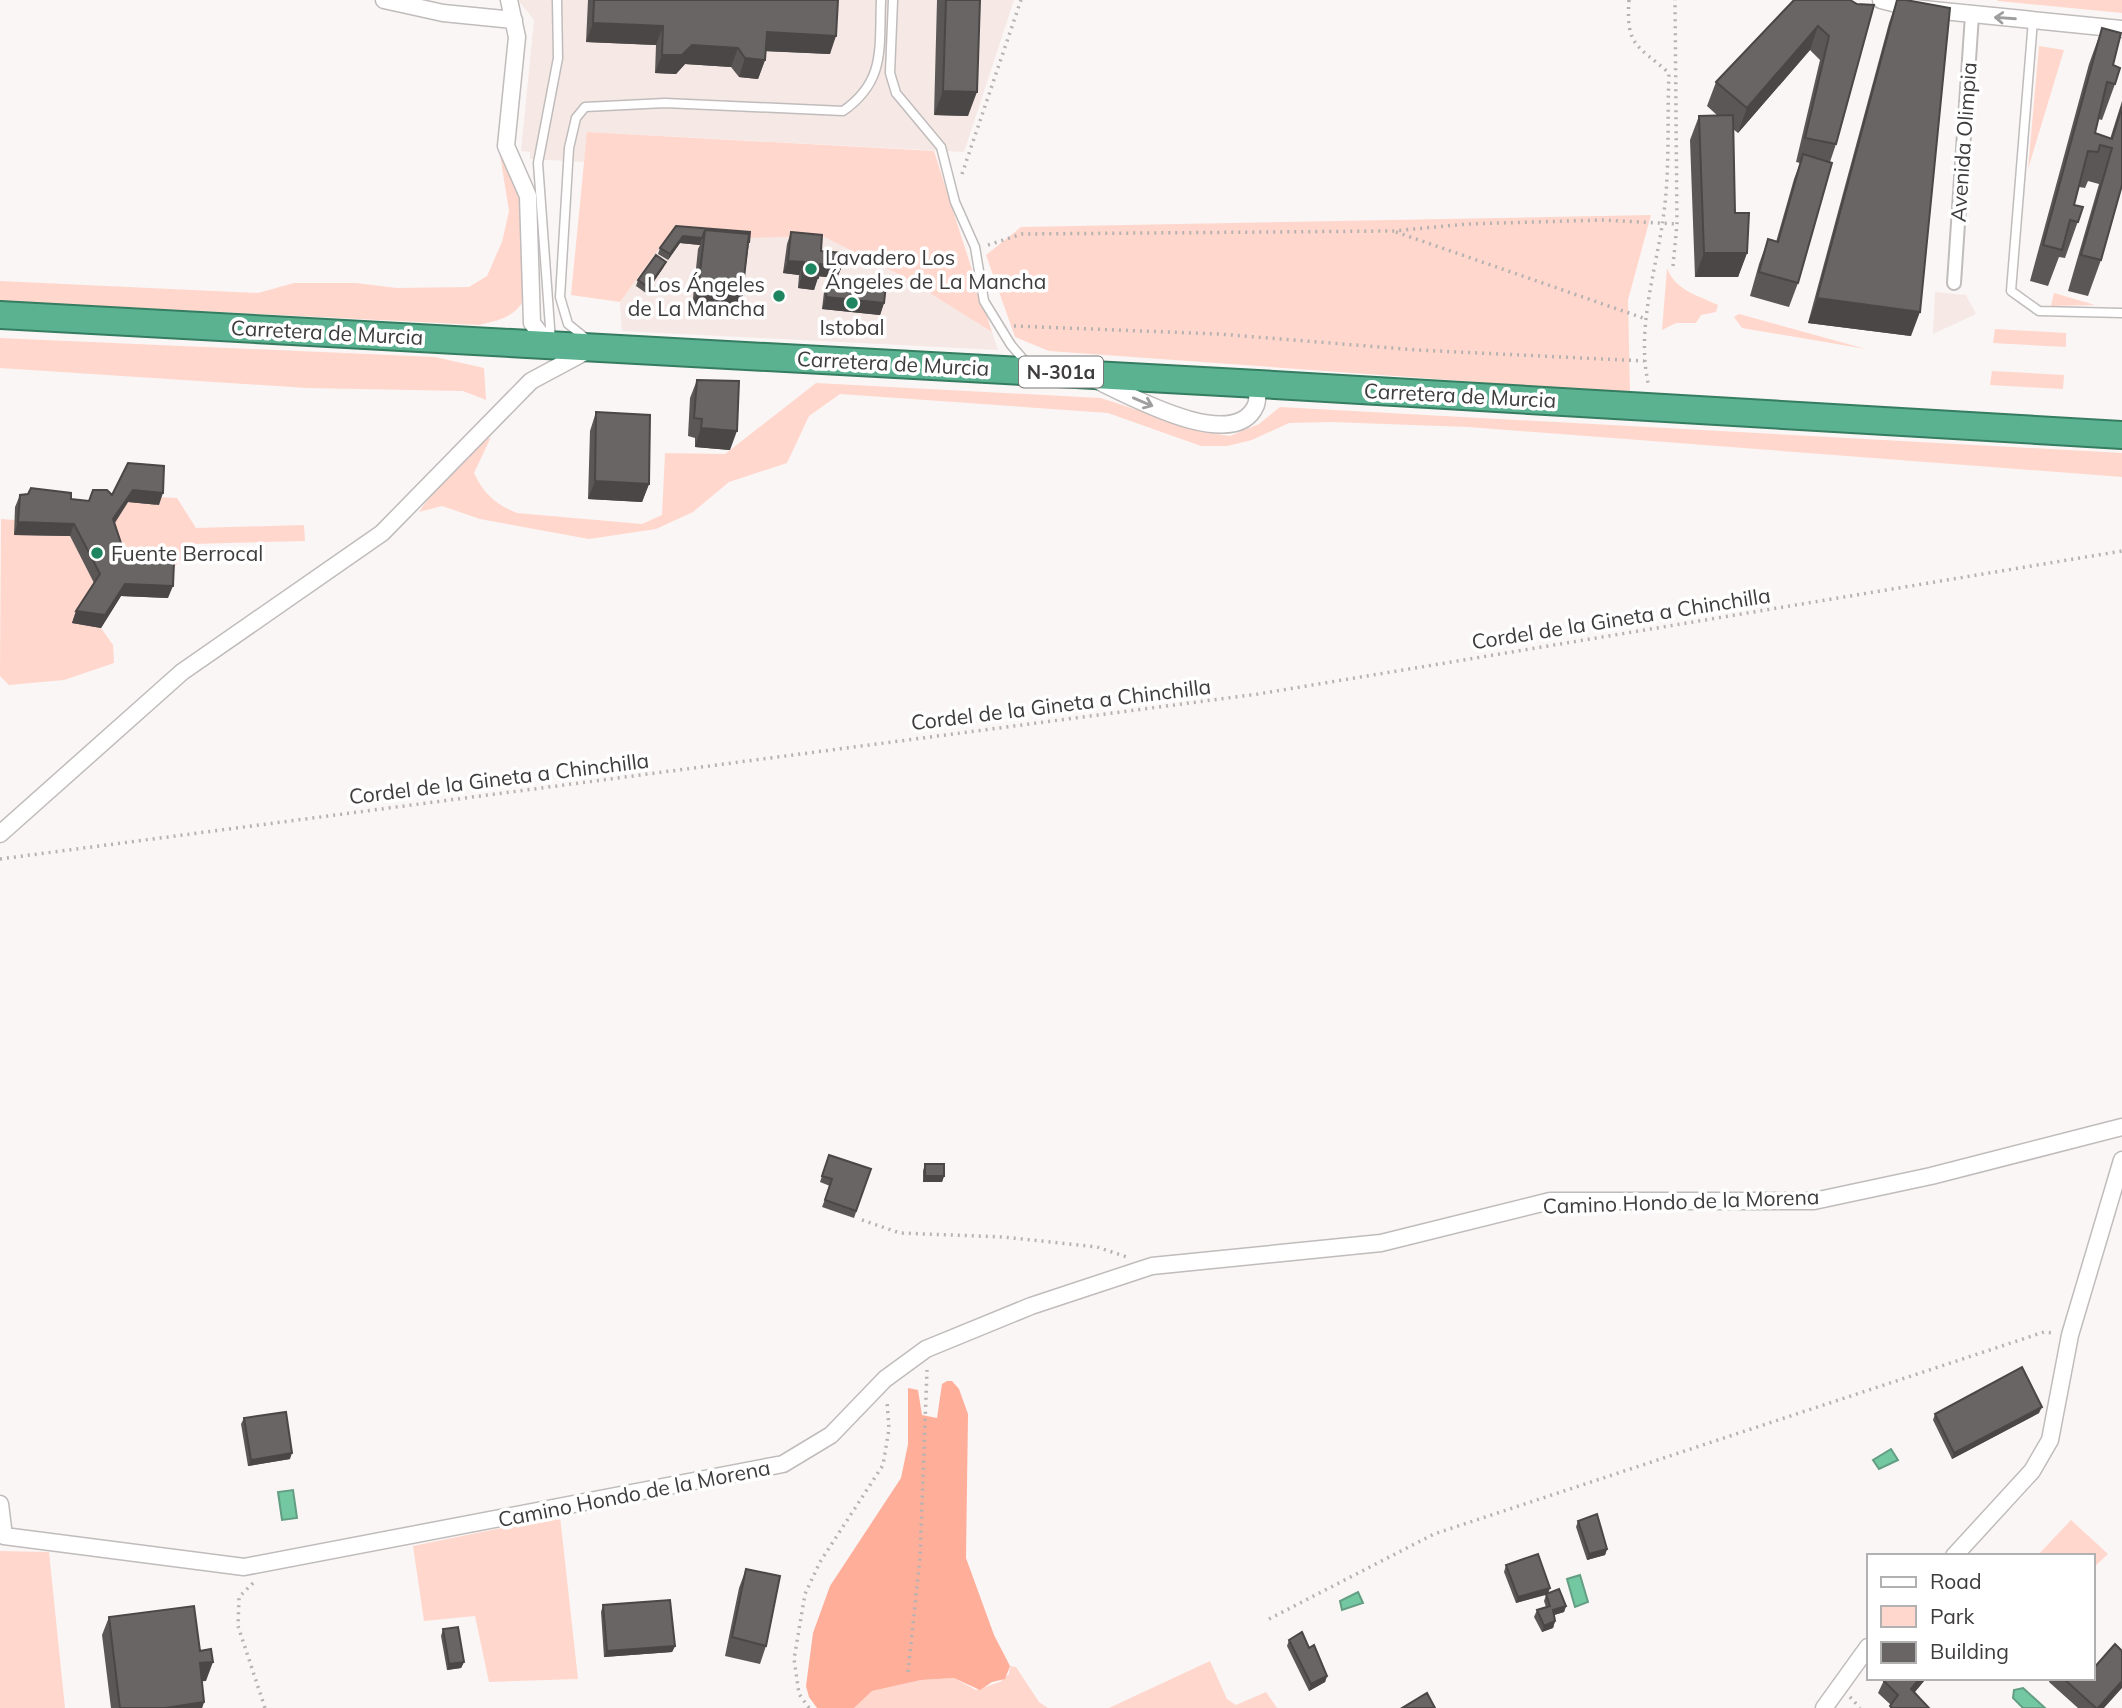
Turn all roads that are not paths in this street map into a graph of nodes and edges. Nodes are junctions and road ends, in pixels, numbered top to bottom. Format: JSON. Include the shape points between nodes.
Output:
{"nodes":[{"id":1,"x":384,"y":0,"type":"edge"},
{"id":2,"x":509,"y":0,"type":"edge"},
{"id":3,"x":557,"y":0,"type":"edge"},
{"id":4,"x":881,"y":0,"type":"edge"},
{"id":5,"x":893,"y":0,"type":"edge"},
{"id":6,"x":1881,"y":0,"type":"edge"},
{"id":7,"x":1973,"y":8,"type":"edge"},
{"id":8,"x":514,"y":20,"type":"junction"},
{"id":9,"x":2032,"y":20,"type":"junction"},
{"id":10,"x":2122,"y":29,"type":"edge"},
{"id":11,"x":1954,"y":283,"type":"dead end"},
{"id":12,"x":2122,"y":313,"type":"edge"},
{"id":13,"x":0,"y":315,"type":"edge"},
{"id":14,"x":550,"y":344,"type":"junction"},
{"id":15,"x":595,"y":346,"type":"junction"},
{"id":16,"x":1033,"y":371,"type":"junction"},
{"id":17,"x":1081,"y":374,"type":"junction"},
{"id":18,"x":1258,"y":383,"type":"junction"},
{"id":19,"x":2122,"y":435,"type":"edge"},
{"id":20,"x":0,"y":834,"type":"edge"},
{"id":21,"x":2122,"y":1127,"type":"edge"},
{"id":22,"x":2122,"y":1160,"type":"edge"},
{"id":23,"x":0,"y":1504,"type":"edge"},
{"id":24,"x":1956,"y":1554,"type":"edge"},
{"id":25,"x":1867,"y":1648,"type":"edge"},
{"id":26,"x":1824,"y":1708,"type":"edge"}],
"edges":[{"from":1,"to":8,"type":"street","via":[[443,13]]},
{"from":2,"to":8,"type":"street"},
{"from":3,"to":14,"type":"lane","via":[[558,58],[538,163]]},
{"from":4,"to":15,"type":"lane","via":[[876,75],[864,97],[844,111],[666,103],[585,107],[576,118],[569,148],[560,297],[568,324]]},
{"from":5,"to":16,"type":"lane","via":[[890,73],[896,93],[941,147],[955,202],[975,247],[984,301]]},
{"from":6,"to":7,"type":"street","via":[[1913,8]]},
{"from":9,"to":7,"type":"street","one_way":true},
{"from":7,"to":11,"type":"street","name":"Avenida Olimpia"},
{"from":8,"to":14,"type":"street","via":[[517,37],[506,146],[528,196],[532,323]]},
{"from":9,"to":10,"type":"street"},
{"from":9,"to":12,"type":"lane","via":[[2011,291],[2039,311]]},
{"from":13,"to":14,"type":"highway","name":"Carretera de Murcia","number":"N-301a"},
{"from":14,"to":15,"type":"highway","name":"Carretera de Murcia","number":"N-301a"},
{"from":15,"to":16,"type":"highway","name":"Carretera de Murcia","number":"N-301a"},
{"from":15,"to":20,"type":"street","via":[[531,381],[382,533],[182,672]]},
{"from":16,"to":17,"type":"highway","name":"Carretera de Murcia","number":"N-301a"},
{"from":17,"to":18,"type":"highway","name":"Carretera de Murcia","number":"N-301a"},
{"from":17,"to":18,"type":"street","one_way":true,"via":[[1195,422],[1226,426],[1242,421],[1256,405]]},
{"from":18,"to":19,"type":"highway","name":"Carretera de Murcia","number":"N-301a"},
{"from":21,"to":23,"type":"street","name":"Camino Hondo de la Morena","via":[[1814,1201],[1550,1201],[1381,1243],[1152,1266],[1031,1306],[926,1349],[884,1379],[831,1435],[783,1464],[244,1567],[4,1536]]},
{"from":22,"to":24,"type":"street","via":[[2070,1335],[2057,1408],[2041,1458]]},
{"from":25,"to":26,"type":"street"}]}
